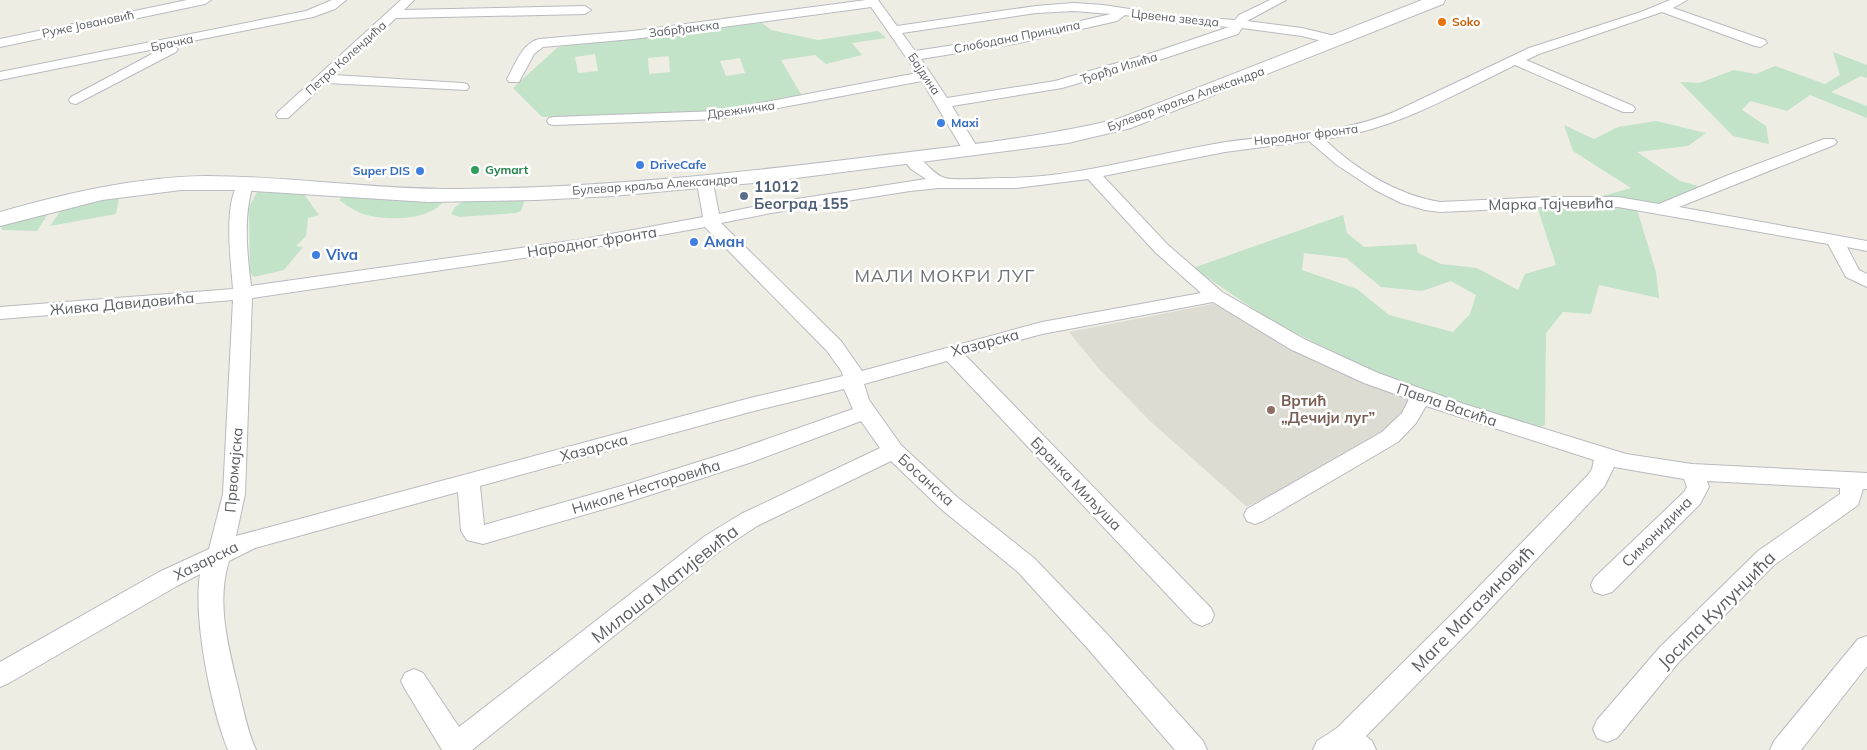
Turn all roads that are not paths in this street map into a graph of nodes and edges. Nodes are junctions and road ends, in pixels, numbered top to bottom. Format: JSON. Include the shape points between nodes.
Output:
{"nodes":[{"id":1,"x":205,"y":0,"type":"edge"},
{"id":2,"x":340,"y":0,"type":"edge"},
{"id":3,"x":408,"y":0,"type":"edge"},
{"id":4,"x":1280,"y":0,"type":"edge"},
{"id":5,"x":1438,"y":0,"type":"edge"},
{"id":6,"x":1681,"y":0,"type":"edge"},
{"id":7,"x":873,"y":1,"type":"edge"},
{"id":8,"x":1662,"y":8,"type":"junction"},
{"id":9,"x":584,"y":10,"type":"dead end"},
{"id":10,"x":1121,"y":12,"type":"junction"},
{"id":11,"x":393,"y":14,"type":"junction"},
{"id":12,"x":1238,"y":24,"type":"junction"},
{"id":13,"x":893,"y":30,"type":"junction"},
{"id":14,"x":184,"y":40,"type":"junction"},
{"id":15,"x":1338,"y":41,"type":"junction"},
{"id":16,"x":0,"y":43,"type":"edge"},
{"id":17,"x":1760,"y":43,"type":"dead end"},
{"id":18,"x":912,"y":56,"type":"junction"},
{"id":19,"x":1514,"y":60,"type":"junction"},
{"id":20,"x":0,"y":76,"type":"edge"},
{"id":21,"x":926,"y":76,"type":"junction"},
{"id":22,"x":323,"y":79,"type":"junction"},
{"id":23,"x":514,"y":79,"type":"dead end"},
{"id":24,"x":462,"y":87,"type":"dead end"},
{"id":25,"x":76,"y":100,"type":"dead end"},
{"id":26,"x":944,"y":103,"type":"junction"},
{"id":27,"x":1628,"y":109,"type":"dead end"},
{"id":28,"x":283,"y":115,"type":"dead end"},
{"id":29,"x":554,"y":121,"type":"dead end"},
{"id":30,"x":1313,"y":137,"type":"junction"},
{"id":31,"x":1830,"y":142,"type":"dead end"},
{"id":32,"x":971,"y":150,"type":"junction"},
{"id":33,"x":910,"y":158,"type":"junction"},
{"id":34,"x":1092,"y":174,"type":"junction"},
{"id":35,"x":705,"y":183,"type":"junction"},
{"id":36,"x":939,"y":183,"type":"junction"},
{"id":37,"x":245,"y":184,"type":"junction"},
{"id":38,"x":1661,"y":209,"type":"junction"},
{"id":39,"x":0,"y":219,"type":"edge"},
{"id":40,"x":711,"y":220,"type":"junction"},
{"id":41,"x":1834,"y":239,"type":"junction"},
{"id":42,"x":1867,"y":246,"type":"edge"},
{"id":43,"x":1867,"y":282,"type":"edge"},
{"id":44,"x":243,"y":293,"type":"junction"},
{"id":45,"x":1216,"y":296,"type":"junction"},
{"id":46,"x":0,"y":313,"type":"edge"},
{"id":47,"x":950,"y":352,"type":"junction"},
{"id":48,"x":855,"y":380,"type":"junction"},
{"id":49,"x":1421,"y":397,"type":"junction"},
{"id":50,"x":865,"y":412,"type":"junction"},
{"id":51,"x":893,"y":450,"type":"junction"},
{"id":52,"x":1606,"y":457,"type":"junction"},
{"id":53,"x":1692,"y":472,"type":"junction"},
{"id":54,"x":468,"y":481,"type":"junction"},
{"id":55,"x":1859,"y":481,"type":"edge"},
{"id":56,"x":1255,"y":515,"type":"dead end"},
{"id":57,"x":218,"y":553,"type":"junction"},
{"id":58,"x":1603,"y":586,"type":"dead end"},
{"id":59,"x":1202,"y":615,"type":"dead end"},
{"id":60,"x":1867,"y":647,"type":"edge"},
{"id":61,"x":0,"y":675,"type":"edge"},
{"id":62,"x":414,"y":681,"type":"dead end"},
{"id":63,"x":1607,"y":729,"type":"dead end"},
{"id":64,"x":1345,"y":746,"type":"edge"},
{"id":65,"x":456,"y":748,"type":"edge"},
{"id":66,"x":242,"y":750,"type":"edge"},
{"id":67,"x":1193,"y":750,"type":"edge"},
{"id":68,"x":1784,"y":750,"type":"edge"}],
"edges":[{"from":1,"to":16,"type":"street","name":"Руже Јовановић"},
{"from":2,"to":14,"type":"street","name":"Брачка","via":[[309,14]]},
{"from":3,"to":11,"type":"street","name":"Петра Колендића"},
{"from":4,"to":12,"type":"street","name":"Ђорђа Илића","via":[[1243,18]]},
{"from":5,"to":15,"type":"main road","name":"Булевар краља Александра"},
{"from":6,"to":8,"type":"street","name":"Народног фронта"},
{"from":7,"to":13,"type":"street","name":"Бајдина"},
{"from":7,"to":23,"type":"street","name":"Забрђанска","via":[[658,32],[539,43],[528,52]]},
{"from":8,"to":17,"type":"street"},
{"from":8,"to":19,"type":"street","name":"Народног фронта"},
{"from":9,"to":11,"type":"street"},
{"from":10,"to":12,"type":"street","name":"Црвена звезда"},
{"from":10,"to":13,"type":"street","name":"Црвена звезда","via":[[1085,7],[1044,8]]},
{"from":10,"to":18,"type":"street","name":"Слободана Принципа","via":[[1112,18],[1049,33]]},
{"from":11,"to":22,"type":"street","name":"Петра Колендића"},
{"from":12,"to":15,"type":"street","name":"Црвена звезда"},
{"from":12,"to":26,"type":"street","name":"Ђорђа Илића","via":[[1230,32],[1079,80],[1036,90]]},
{"from":13,"to":18,"type":"street","name":"Бајдина"},
{"from":14,"to":20,"type":"street","name":"Брачка"},
{"from":14,"to":25,"type":"street"},
{"from":15,"to":32,"type":"main road","name":"Булевар краља Александра","via":[[1116,126],[1068,137]]},
{"from":18,"to":21,"type":"street","name":"Бајдина"},
{"from":19,"to":27,"type":"street"},
{"from":19,"to":30,"type":"street","name":"Народног фронта","via":[[1380,123]]},
{"from":21,"to":26,"type":"street","name":"Бајдина"},
{"from":21,"to":29,"type":"street","name":"Дрежничка","via":[[719,115]]},
{"from":22,"to":24,"type":"street"},
{"from":22,"to":28,"type":"street","name":"Петра Колендића"},
{"from":26,"to":32,"type":"street","name":"Бајдина"},
{"from":30,"to":34,"type":"street","name":"Народног фронта","via":[[1233,145]]},
{"from":30,"to":38,"type":"street","name":"Марка Тајчевића","via":[[1328,152],[1390,192],[1426,205],[1602,202]]},
{"from":31,"to":38,"type":"street","via":[[1732,178]]},
{"from":32,"to":33,"type":"main road","name":"Булевар краља Александра"},
{"from":33,"to":35,"type":"main road","name":"Булевар краља Александра"},
{"from":33,"to":36,"type":"street","via":[[917,168]]},
{"from":34,"to":36,"type":"street","name":"Народног фронта","via":[[1032,182]]},
{"from":34,"to":45,"type":"street","name":"Павла Васића","via":[[1161,248]]},
{"from":35,"to":37,"type":"main road","name":"Булевар краља Александра","via":[[459,196]]},
{"from":35,"to":40,"type":"street","name":"Босанска"},
{"from":36,"to":40,"type":"street","name":"Народног фронта","via":[[840,196]]},
{"from":37,"to":39,"type":"main road","name":"Булевар краља Александра","via":[[186,183],[126,190],[68,200]]},
{"from":37,"to":44,"type":"street","name":"Првомајска","via":[[240,208]]},
{"from":38,"to":41,"type":"street","name":"Марка Тајчевића"},
{"from":40,"to":44,"type":"street","name":"Народног фронта","via":[[575,245]]},
{"from":40,"to":48,"type":"street","name":"Босанска","via":[[725,240],[834,346]]},
{"from":41,"to":42,"type":"street","name":"Марка Тајчевића"},
{"from":41,"to":43,"type":"street","via":[[1852,273]]},
{"from":44,"to":46,"type":"street","name":"Живка Давидовића"},
{"from":44,"to":57,"type":"street","name":"Првомајска","via":[[234,494]]},
{"from":45,"to":47,"type":"street","name":"Хазарска","via":[[1042,328]]},
{"from":45,"to":49,"type":"street","name":"Павла Васића","via":[[1320,356]]},
{"from":47,"to":48,"type":"street","name":"Хазарска"},
{"from":47,"to":59,"type":"street","name":"Бранка Миљуша"},
{"from":48,"to":50,"type":"street","name":"Босанска","via":[[854,389]]},
{"from":48,"to":54,"type":"street","name":"Хазарска"},
{"from":49,"to":52,"type":"street","name":"Павла Васића"},
{"from":49,"to":56,"type":"street","via":[[1409,418],[1390,437]]},
{"from":50,"to":51,"type":"street","name":"Босанска"},
{"from":50,"to":54,"type":"street","name":"Николе Несторовића","via":[[741,457],[483,536],[473,531]]},
{"from":51,"to":65,"type":"street","name":"Милоша Матијевића","via":[[749,520],[713,543]]},
{"from":51,"to":67,"type":"street","name":"Босанска","via":[[949,503],[1026,565]]},
{"from":52,"to":53,"type":"street","name":"Павла Васића"},
{"from":52,"to":64,"type":"street","name":"Маге Магазиновић","via":[[1596,481]]},
{"from":53,"to":55,"type":"street","name":"Павла Васића"},
{"from":53,"to":58,"type":"street","name":"Симонидина","via":[[1698,487],[1692,498]]},
{"from":54,"to":57,"type":"street","name":"Хазарска","via":[[249,540]]},
{"from":55,"to":63,"type":"street","name":"Јосипа Кулунџића","via":[[1850,499],[1766,558],[1669,655]]},
{"from":57,"to":61,"type":"street","name":"Хазарска"},
{"from":57,"to":66,"type":"street","name":"Првомајска","via":[[211,592],[214,642],[235,733]]},
{"from":60,"to":68,"type":"street"},
{"from":62,"to":65,"type":"street","name":"Милоша Матијевића"}]}
